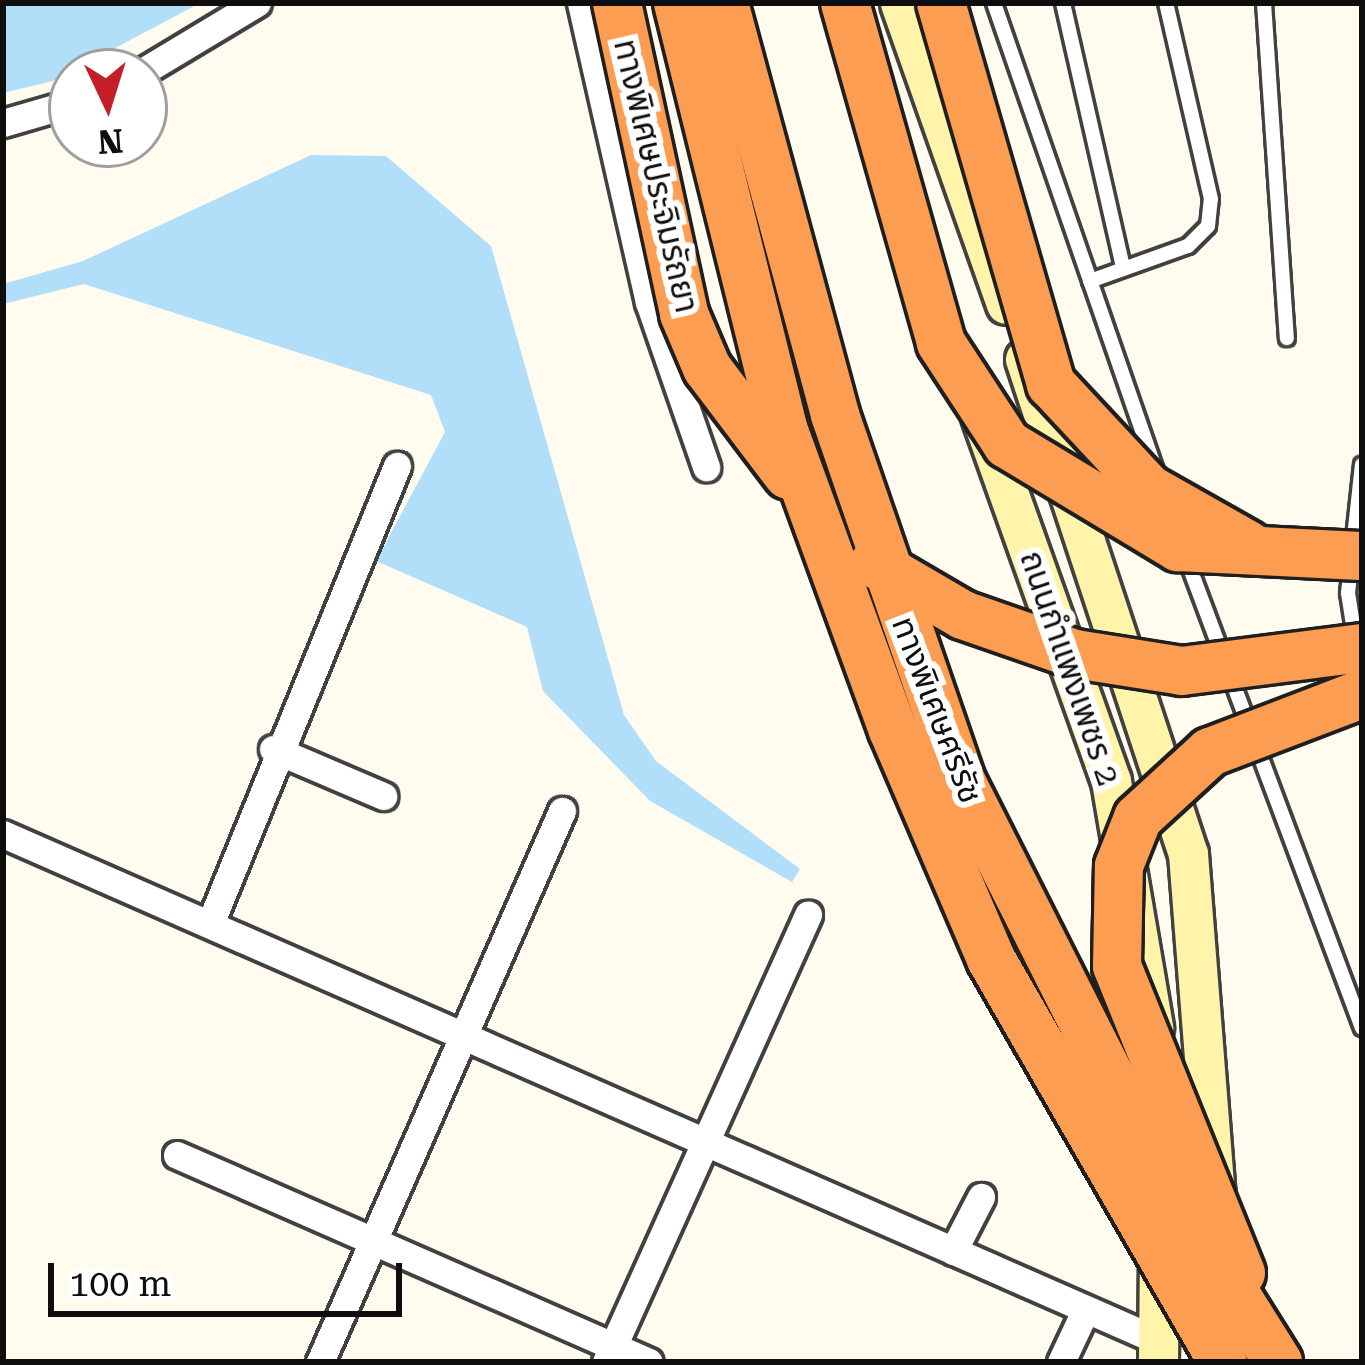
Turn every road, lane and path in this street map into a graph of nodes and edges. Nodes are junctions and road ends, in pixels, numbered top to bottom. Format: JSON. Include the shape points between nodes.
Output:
{"nodes":[{"id":1,"x":257,"y":3,"type":"edge"},
{"id":2,"x":581,"y":3,"type":"edge"},
{"id":3,"x":617,"y":3,"type":"edge"},
{"id":4,"x":677,"y":3,"type":"edge"},
{"id":5,"x":724,"y":3,"type":"edge"},
{"id":6,"x":834,"y":3,"type":"edge"},
{"id":7,"x":845,"y":3,"type":"edge"},
{"id":8,"x":900,"y":3,"type":"edge"},
{"id":9,"x":941,"y":3,"type":"edge"},
{"id":10,"x":994,"y":3,"type":"edge"},
{"id":11,"x":1063,"y":3,"type":"edge"},
{"id":12,"x":1166,"y":3,"type":"edge"},
{"id":13,"x":1264,"y":3,"type":"edge"},
{"id":14,"x":168,"y":56,"type":"edge"},
{"id":15,"x":48,"y":110,"type":"edge"},
{"id":16,"x":3,"y":123,"type":"edge"},
{"id":17,"x":1123,"y":268,"type":"junction"},
{"id":18,"x":1090,"y":281,"type":"junction"},
{"id":19,"x":1287,"y":338,"type":"dead end"},
{"id":20,"x":1362,"y":465,"type":"edge"},
{"id":21,"x":397,"y":466,"type":"dead end"},
{"id":22,"x":706,"y":467,"type":"dead end"},
{"id":23,"x":1264,"y":554,"type":"junction"},
{"id":24,"x":1362,"y":556,"type":"edge"},
{"id":25,"x":1362,"y":648,"type":"edge"},
{"id":26,"x":1362,"y":666,"type":"edge"},
{"id":27,"x":1362,"y":694,"type":"edge"},
{"id":28,"x":273,"y":749,"type":"junction"},
{"id":29,"x":383,"y":796,"type":"dead end"},
{"id":30,"x":562,"y":812,"type":"dead end"},
{"id":31,"x":3,"y":834,"type":"edge"},
{"id":32,"x":808,"y":914,"type":"dead end"},
{"id":33,"x":210,"y":924,"type":"junction"},
{"id":34,"x":1362,"y":1028,"type":"edge"},
{"id":35,"x":463,"y":1031,"type":"junction"},
{"id":36,"x":709,"y":1142,"type":"junction"},
{"id":37,"x":177,"y":1155,"type":"dead end"},
{"id":38,"x":981,"y":1196,"type":"dead end"},
{"id":39,"x":373,"y":1236,"type":"junction"},
{"id":40,"x":953,"y":1251,"type":"junction"},
{"id":41,"x":1085,"y":1311,"type":"junction"},
{"id":42,"x":1158,"y":1351,"type":"edge"},
{"id":43,"x":610,"y":1354,"type":"edge"},
{"id":44,"x":1246,"y":1357,"type":"edge"},
{"id":45,"x":320,"y":1362,"type":"edge"},
{"id":46,"x":649,"y":1362,"type":"edge"},
{"id":47,"x":1061,"y":1362,"type":"edge"}],
"edges":[{"from":1,"to":14,"type":"street"},
{"from":2,"to":22,"type":"street","via":[[649,302]]},
{"from":3,"to":25,"type":"highway","name":"ทางพิเศษประจิมรัถยา","bridge":true,"via":[[684,314],[707,368],[861,554],[963,615],[1075,654],[1182,670]]},
{"from":4,"to":44,"type":"highway","name":"ทางพิเศษศรีรัช","bridge":true,"via":[[783,428],[893,730],[991,959]]},
{"from":5,"to":44,"type":"highway","name":"ทางพิเศษศรีรัช","bridge":true,"via":[[835,416],[961,781]]},
{"from":6,"to":42,"type":"main road","name":"ถนนกำแพงเพชร 2","via":[[1121,821],[1161,1104]]},
{"from":7,"to":23,"type":"highway","bridge":true,"via":[[914,264],[966,394],[1007,444],[1121,519],[1178,547]]},
{"from":8,"to":44,"type":"main road","name":"ถนนกำแพงเพชร 2","via":[[1177,809]]},
{"from":9,"to":23,"type":"highway","bridge":true,"via":[[1051,384],[1149,488]]},
{"from":10,"to":18,"type":"lane"},
{"from":11,"to":17,"type":"lane"},
{"from":12,"to":17,"type":"lane","via":[[1211,199],[1208,226],[1188,246]]},
{"from":13,"to":19,"type":"lane"},
{"from":15,"to":16,"type":"street"},
{"from":17,"to":18,"type":"lane"},
{"from":18,"to":34,"type":"lane","via":[[1271,805]]},
{"from":20,"to":26,"type":"lane","via":[[1348,593]]},
{"from":21,"to":28,"type":"street"},
{"from":23,"to":24,"type":"highway","bridge":true},
{"from":27,"to":44,"type":"highway","bridge":true,"via":[[1246,735],[1176,777],[1132,830],[1114,893],[1118,966],[1175,1086]]},
{"from":28,"to":29,"type":"street"},
{"from":28,"to":33,"type":"street"},
{"from":30,"to":35,"type":"street"},
{"from":31,"to":33,"type":"street"},
{"from":32,"to":36,"type":"street"},
{"from":33,"to":35,"type":"street"},
{"from":35,"to":36,"type":"street"},
{"from":35,"to":39,"type":"street"},
{"from":36,"to":40,"type":"street"},
{"from":36,"to":43,"type":"street"},
{"from":37,"to":39,"type":"street"},
{"from":38,"to":40,"type":"street"},
{"from":39,"to":43,"type":"street"},
{"from":39,"to":45,"type":"street"},
{"from":40,"to":41,"type":"street"},
{"from":41,"to":42,"type":"street"},
{"from":41,"to":47,"type":"street"},
{"from":43,"to":46,"type":"street"}]}
